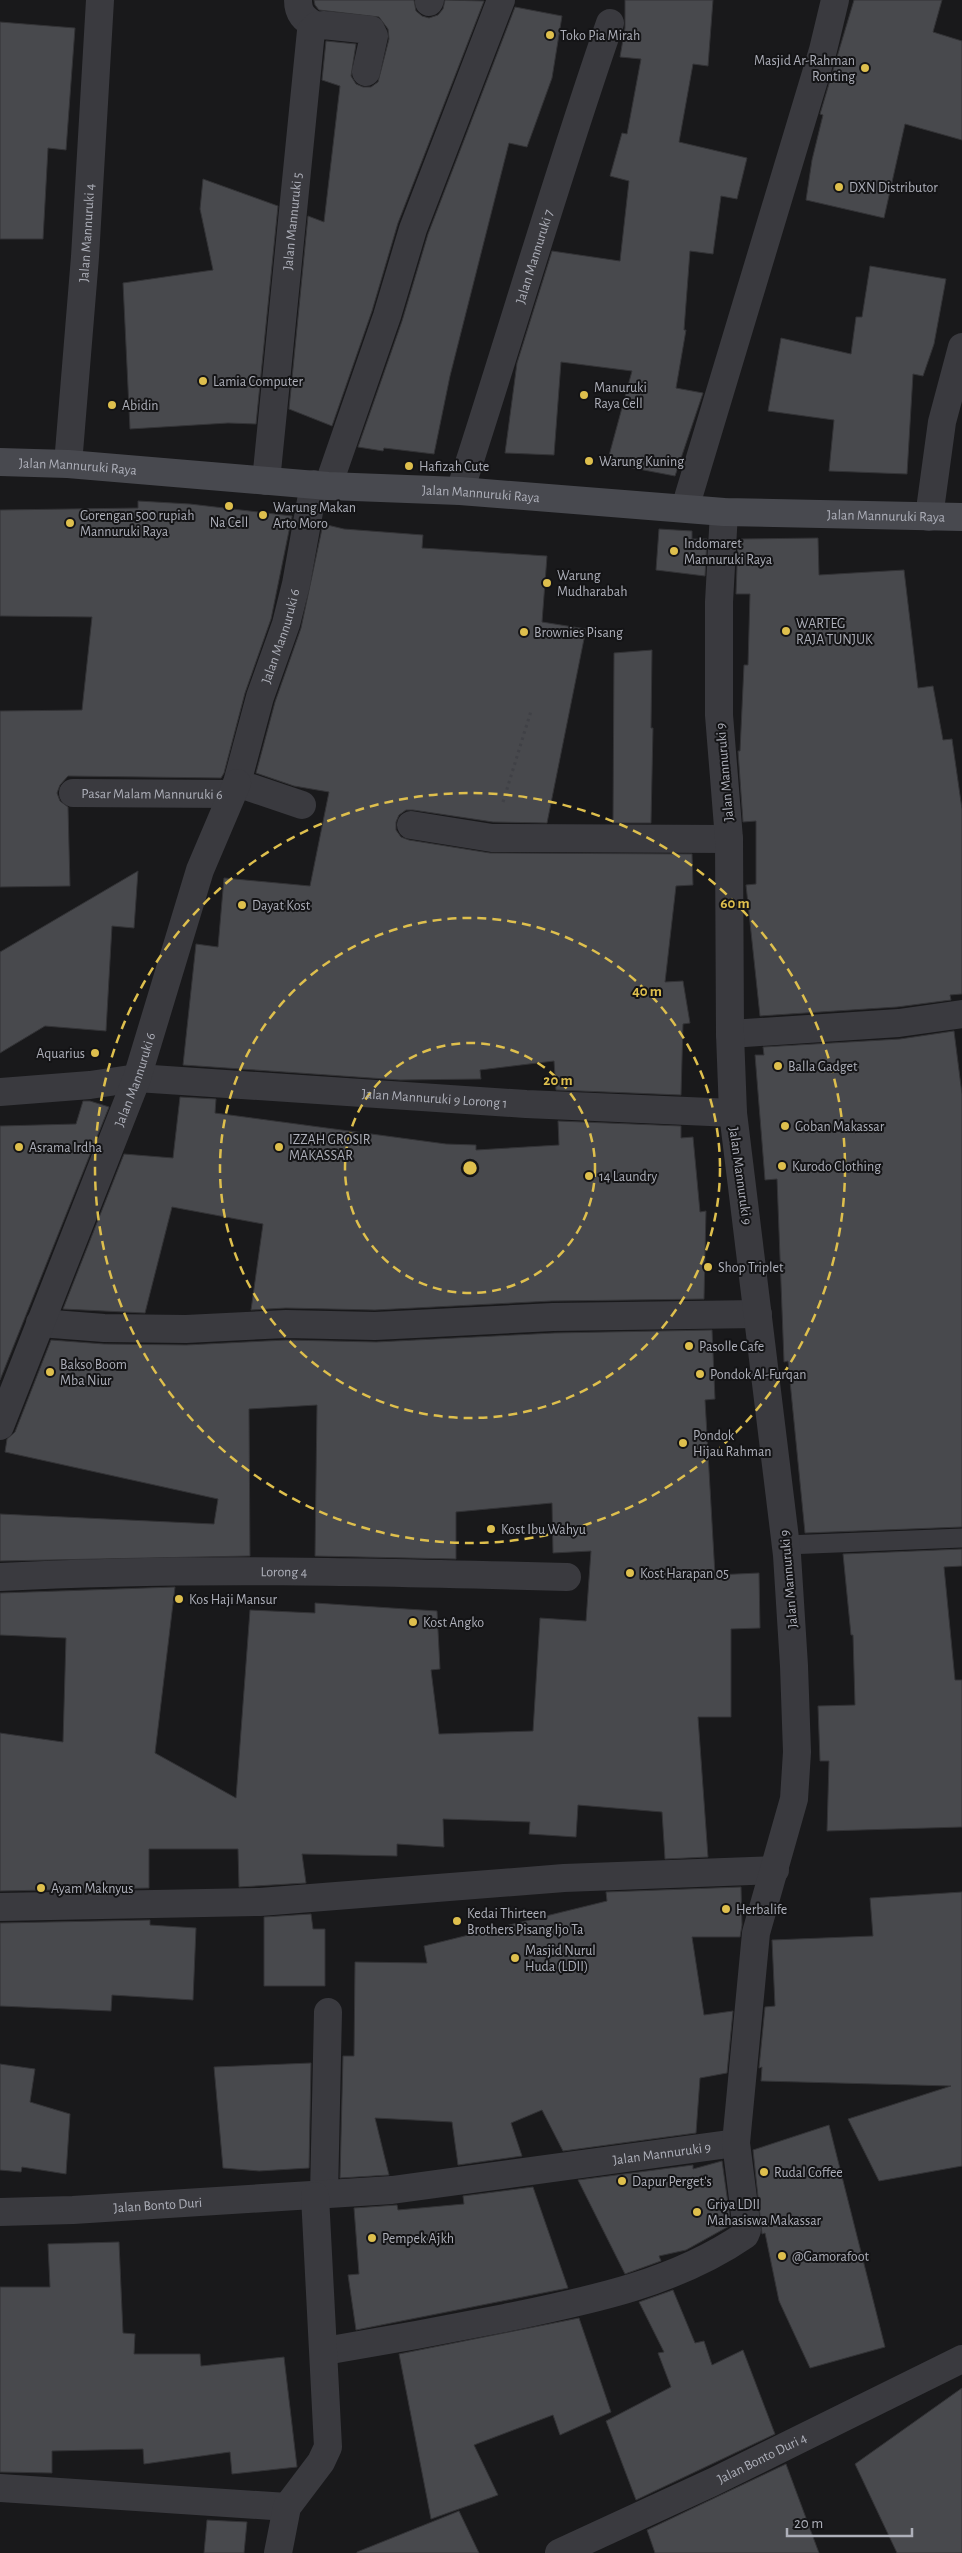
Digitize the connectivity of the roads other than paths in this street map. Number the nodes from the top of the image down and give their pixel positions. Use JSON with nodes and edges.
{"nodes":[{"id":1,"x":100,"y":0,"type":"edge"},
{"id":2,"x":298,"y":0,"type":"edge"},
{"id":3,"x":501,"y":0,"type":"edge"},
{"id":4,"x":835,"y":0,"type":"edge"},
{"id":5,"x":610,"y":23,"type":"dead end"},
{"id":6,"x":316,"y":26,"type":"junction"},
{"id":7,"x":366,"y":72,"type":"dead end"},
{"id":8,"x":962,"y":347,"type":"edge"},
{"id":9,"x":0,"y":462,"type":"edge"},
{"id":10,"x":68,"y":464,"type":"junction"},
{"id":11,"x":266,"y":481,"type":"junction"},
{"id":12,"x":321,"y":485,"type":"junction"},
{"id":13,"x":460,"y":491,"type":"junction"},
{"id":14,"x":685,"y":508,"type":"junction"},
{"id":15,"x":724,"y":512,"type":"junction"},
{"id":16,"x":929,"y":517,"type":"junction"},
{"id":17,"x":962,"y":518,"type":"edge"},
{"id":18,"x":234,"y":788,"type":"junction"},
{"id":19,"x":73,"y":793,"type":"dead end"},
{"id":20,"x":302,"y":805,"type":"dead end"},
{"id":21,"x":411,"y":825,"type":"dead end"},
{"id":22,"x":729,"y":839,"type":"junction"},
{"id":23,"x":962,"y":1014,"type":"edge"},
{"id":24,"x":730,"y":1034,"type":"junction"},
{"id":25,"x":137,"y":1078,"type":"junction"},
{"id":26,"x":0,"y":1092,"type":"edge"},
{"id":27,"x":733,"y":1114,"type":"junction"},
{"id":28,"x":758,"y":1314,"type":"junction"},
{"id":29,"x":40,"y":1323,"type":"junction"},
{"id":30,"x":0,"y":1426,"type":"edge"},
{"id":31,"x":962,"y":1538,"type":"edge"},
{"id":32,"x":786,"y":1545,"type":"junction"},
{"id":33,"x":0,"y":1577,"type":"edge"},
{"id":34,"x":567,"y":1577,"type":"dead end"},
{"id":35,"x":775,"y":1870,"type":"junction"},
{"id":36,"x":0,"y":1907,"type":"edge"},
{"id":37,"x":328,"y":2012,"type":"dead end"},
{"id":38,"x":736,"y":2143,"type":"junction"},
{"id":39,"x":319,"y":2196,"type":"junction"},
{"id":40,"x":0,"y":2212,"type":"edge"},
{"id":41,"x":324,"y":2352,"type":"junction"},
{"id":42,"x":962,"y":2359,"type":"edge"},
{"id":43,"x":0,"y":2488,"type":"edge"},
{"id":44,"x":287,"y":2507,"type":"junction"},
{"id":45,"x":278,"y":2553,"type":"edge"},
{"id":46,"x":559,"y":2553,"type":"edge"}],
"edges":[{"from":1,"to":10,"type":"street","name":"Jalan Mannuruki 4"},
{"from":2,"to":6,"type":"street"},
{"from":3,"to":12,"type":"street","name":"Jalan Mannuruki 6"},
{"from":4,"to":14,"type":"street"},
{"from":5,"to":13,"type":"street","name":"Jalan Mannuruki 7"},
{"from":6,"to":7,"type":"street"},
{"from":6,"to":11,"type":"street","name":"Jalan Mannuruki 5"},
{"from":8,"to":16,"type":"street"},
{"from":9,"to":10,"type":"street","name":"Jalan Mannuruki Raya"},
{"from":10,"to":11,"type":"street","name":"Jalan Mannuruki Raya"},
{"from":11,"to":12,"type":"street","name":"Jalan Mannuruki Raya"},
{"from":12,"to":13,"type":"street","name":"Jalan Mannuruki Raya"},
{"from":12,"to":18,"type":"street","name":"Jalan Mannuruki 6"},
{"from":13,"to":14,"type":"street","name":"Jalan Mannuruki Raya"},
{"from":14,"to":15,"type":"street","name":"Jalan Mannuruki Raya"},
{"from":15,"to":16,"type":"street","name":"Jalan Mannuruki Raya"},
{"from":15,"to":22,"type":"street","name":"Jalan Mannuruki 9"},
{"from":16,"to":17,"type":"street","name":"Jalan Mannuruki Raya"},
{"from":18,"to":19,"type":"street","name":"Pasar Malam Mannuruki 6"},
{"from":18,"to":20,"type":"street"},
{"from":18,"to":25,"type":"street","name":"Jalan Mannuruki 6"},
{"from":21,"to":22,"type":"street"},
{"from":22,"to":24,"type":"street","name":"Jalan Mannuruki 9"},
{"from":23,"to":24,"type":"street"},
{"from":24,"to":27,"type":"street","name":"Jalan Mannuruki 9"},
{"from":25,"to":26,"type":"street","name":"Jalan Mannuruki 9 Lorong 1"},
{"from":25,"to":27,"type":"street","name":"Jalan Mannuruki 9 Lorong 1"},
{"from":25,"to":29,"type":"street","name":"Jalan Mannuruki 6"},
{"from":27,"to":28,"type":"street","name":"Jalan Mannuruki 9"},
{"from":28,"to":29,"type":"street"},
{"from":28,"to":32,"type":"street","name":"Jalan Mannuruki 9"},
{"from":29,"to":30,"type":"street","name":"Jalan Mannuruki 6"},
{"from":31,"to":32,"type":"lane"},
{"from":32,"to":35,"type":"street","name":"Jalan Mannuruki 9"},
{"from":33,"to":34,"type":"street","name":"Lorong 4"},
{"from":35,"to":36,"type":"street"},
{"from":35,"to":38,"type":"street"},
{"from":37,"to":39,"type":"street"},
{"from":38,"to":39,"type":"street","name":"Jalan Mannuruki 9"},
{"from":38,"to":41,"type":"street"},
{"from":39,"to":40,"type":"street","name":"Jalan Bonto Duri"},
{"from":39,"to":41,"type":"street"},
{"from":41,"to":44,"type":"street"},
{"from":42,"to":46,"type":"street","name":"Jalan Bonto Duri 4"},
{"from":43,"to":44,"type":"street"},
{"from":44,"to":45,"type":"street"}]}
